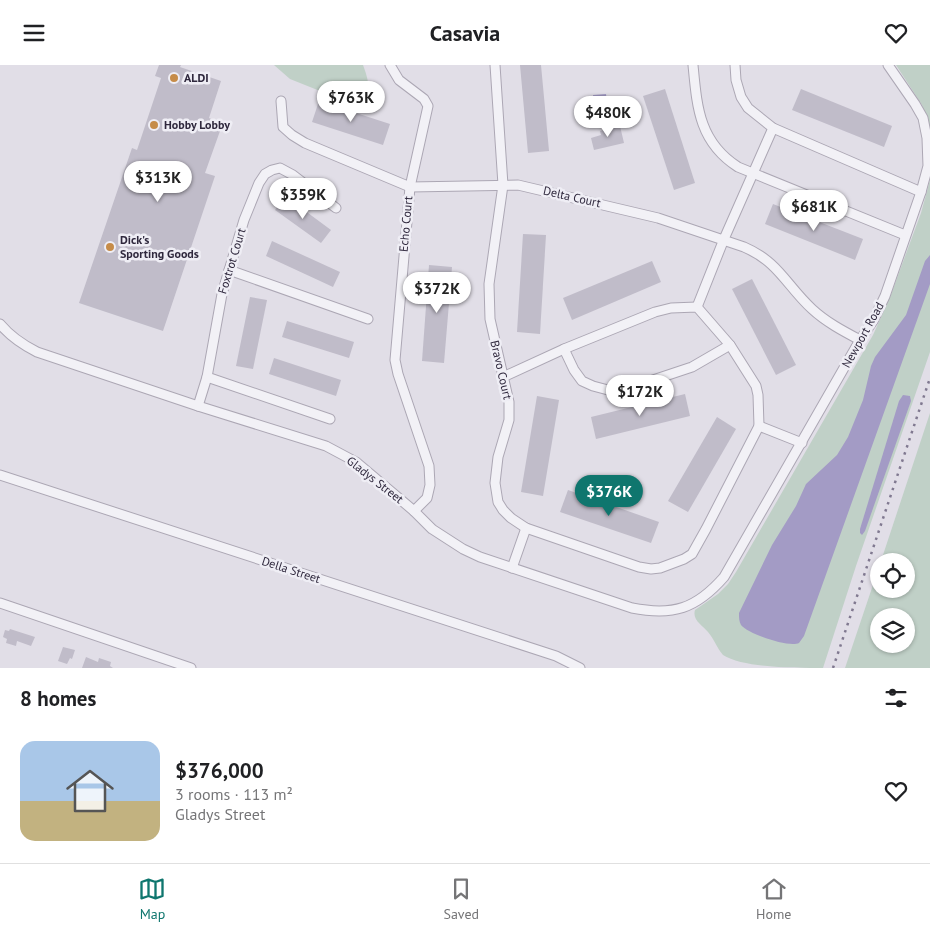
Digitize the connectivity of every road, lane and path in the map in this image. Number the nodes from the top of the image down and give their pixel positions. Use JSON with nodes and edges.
{"nodes":[{"id":1,"x":390,"y":65,"type":"edge"},
{"id":2,"x":495,"y":65,"type":"edge"},
{"id":3,"x":693,"y":65,"type":"edge"},
{"id":4,"x":735,"y":65,"type":"edge"},
{"id":5,"x":888,"y":65,"type":"edge"},
{"id":6,"x":281,"y":101,"type":"dead end"},
{"id":7,"x":773,"y":128,"type":"junction"},
{"id":8,"x":753,"y":172,"type":"junction"},
{"id":9,"x":503,"y":185,"type":"junction"},
{"id":10,"x":410,"y":187,"type":"junction"},
{"id":11,"x":921,"y":193,"type":"junction"},
{"id":12,"x":336,"y":208,"type":"dead end"},
{"id":13,"x":905,"y":235,"type":"junction"},
{"id":14,"x":724,"y":239,"type":"junction"},
{"id":15,"x":229,"y":270,"type":"junction"},
{"id":16,"x":697,"y":307,"type":"junction"},
{"id":17,"x":368,"y":319,"type":"dead end"},
{"id":18,"x":0,"y":324,"type":"edge"},
{"id":19,"x":860,"y":340,"type":"junction"},
{"id":20,"x":730,"y":345,"type":"junction"},
{"id":21,"x":564,"y":349,"type":"junction"},
{"id":22,"x":207,"y":377,"type":"junction"},
{"id":23,"x":502,"y":377,"type":"junction"},
{"id":24,"x":198,"y":406,"type":"junction"},
{"id":25,"x":330,"y":419,"type":"dead end"},
{"id":26,"x":759,"y":426,"type":"junction"},
{"id":27,"x":802,"y":443,"type":"junction"},
{"id":28,"x":0,"y":475,"type":"edge"},
{"id":29,"x":414,"y":511,"type":"junction"},
{"id":30,"x":526,"y":528,"type":"junction"},
{"id":31,"x":512,"y":568,"type":"junction"},
{"id":32,"x":714,"y":588,"type":"joint"},
{"id":33,"x":0,"y":603,"type":"edge"},
{"id":34,"x":191,"y":668,"type":"edge"},
{"id":35,"x":580,"y":668,"type":"edge"}],
"edges":[{"from":1,"to":10,"type":"street","name":"Echo Court"},
{"from":2,"to":9,"type":"street","name":"Bravo Court"},
{"from":3,"to":8,"type":"street"},
{"from":4,"to":7,"type":"street"},
{"from":5,"to":11,"type":"street","name":"Newport Road"},
{"from":6,"to":10,"type":"street","name":"Delta Court"},
{"from":7,"to":8,"type":"street"},
{"from":7,"to":11,"type":"street"},
{"from":8,"to":13,"type":"street"},
{"from":8,"to":14,"type":"street"},
{"from":9,"to":10,"type":"street","name":"Delta Court"},
{"from":9,"to":14,"type":"street","name":"Delta Court"},
{"from":9,"to":23,"type":"street","name":"Bravo Court"},
{"from":10,"to":29,"type":"street","name":"Echo Court"},
{"from":11,"to":13,"type":"street","name":"Newport Road"},
{"from":12,"to":15,"type":"street","name":"Foxtrot Court"},
{"from":13,"to":19,"type":"street","name":"Newport Road"},
{"from":14,"to":16,"type":"street"},
{"from":14,"to":19,"type":"street","name":"Delta Court"},
{"from":15,"to":17,"type":"street"},
{"from":15,"to":22,"type":"street","name":"Foxtrot Court"},
{"from":16,"to":20,"type":"street"},
{"from":16,"to":21,"type":"street"},
{"from":18,"to":24,"type":"street","name":"Gladys Street"},
{"from":19,"to":27,"type":"street","name":"Newport Road"},
{"from":20,"to":21,"type":"street"},
{"from":20,"to":26,"type":"street"},
{"from":21,"to":23,"type":"street"},
{"from":22,"to":24,"type":"street","name":"Foxtrot Court"},
{"from":22,"to":25,"type":"street"},
{"from":23,"to":30,"type":"street","name":"Bravo Court"},
{"from":24,"to":29,"type":"street","name":"Gladys Street"},
{"from":26,"to":27,"type":"street"},
{"from":26,"to":30,"type":"street"},
{"from":27,"to":32,"type":"street","name":"Newport Road"},
{"from":28,"to":35,"type":"street","name":"Della Street"},
{"from":29,"to":31,"type":"street","name":"Gladys Street"},
{"from":30,"to":31,"type":"street"},
{"from":31,"to":32,"type":"street","name":"Gladys Street"},
{"from":33,"to":34,"type":"street"}]}
